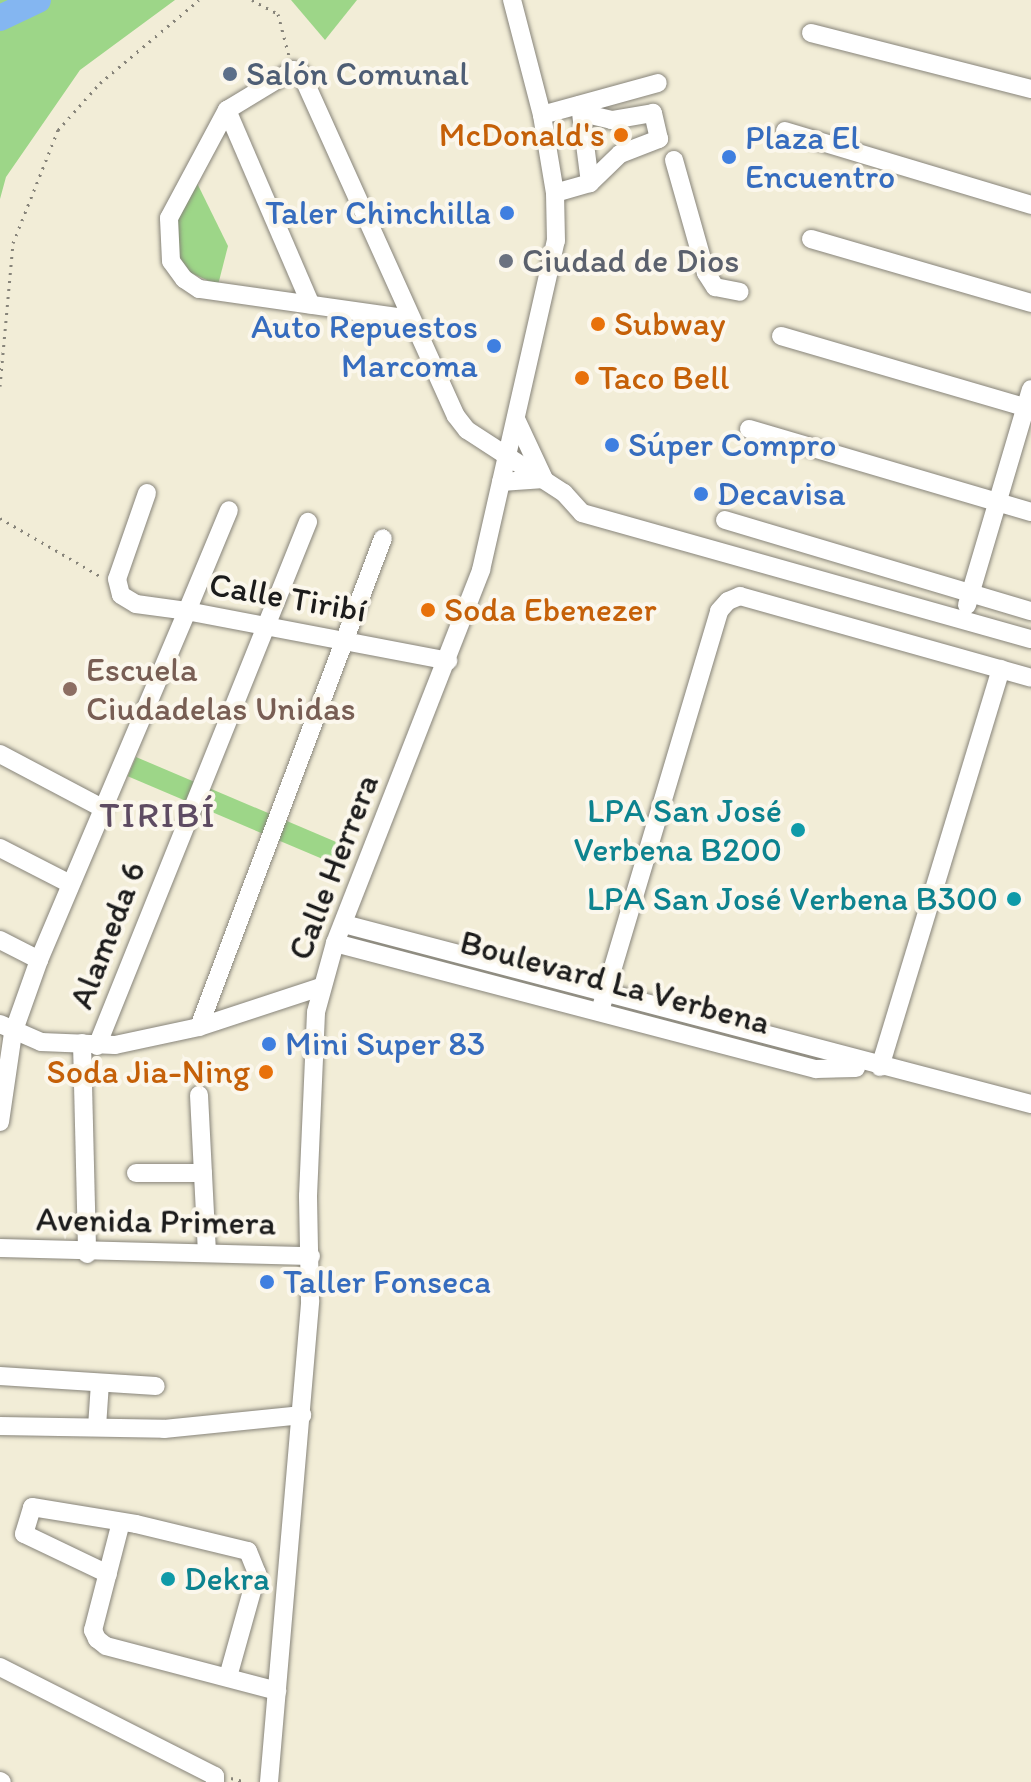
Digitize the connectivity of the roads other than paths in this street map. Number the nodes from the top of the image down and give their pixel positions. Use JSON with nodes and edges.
{"nodes":[{"id":1,"x":512,"y":0,"type":"edge"},
{"id":2,"x":811,"y":33,"type":"dead end"},
{"id":3,"x":658,"y":83,"type":"dead end"},
{"id":4,"x":1031,"y":89,"type":"edge"},
{"id":5,"x":580,"y":105,"type":"junction"},
{"id":6,"x":227,"y":110,"type":"junction"},
{"id":7,"x":542,"y":115,"type":"junction"},
{"id":8,"x":785,"y":131,"type":"dead end"},
{"id":9,"x":674,"y":160,"type":"dead end"},
{"id":10,"x":590,"y":183,"type":"junction"},
{"id":11,"x":555,"y":193,"type":"junction"},
{"id":12,"x":1031,"y":205,"type":"edge"},
{"id":13,"x":811,"y":239,"type":"dead end"},
{"id":14,"x":740,"y":292,"type":"dead end"},
{"id":15,"x":1031,"y":303,"type":"edge"},
{"id":16,"x":311,"y":305,"type":"junction"},
{"id":17,"x":411,"y":319,"type":"junction"},
{"id":18,"x":781,"y":336,"type":"dead end"},
{"id":19,"x":1031,"y":389,"type":"edge"},
{"id":20,"x":1028,"y":408,"type":"edge"},
{"id":21,"x":516,"y":419,"type":"junction"},
{"id":22,"x":749,"y":429,"type":"dead end"},
{"id":23,"x":506,"y":456,"type":"junction"},
{"id":24,"x":544,"y":479,"type":"junction"},
{"id":25,"x":501,"y":482,"type":"junction"},
{"id":26,"x":147,"y":493,"type":"dead end"},
{"id":27,"x":998,"y":503,"type":"junction"},
{"id":28,"x":229,"y":510,"type":"dead end"},
{"id":29,"x":1031,"y":512,"type":"edge"},
{"id":30,"x":725,"y":520,"type":"dead end"},
{"id":31,"x":308,"y":522,"type":"dead end"},
{"id":32,"x":383,"y":538,"type":"dead end"},
{"id":33,"x":971,"y":593,"type":"junction"},
{"id":34,"x":187,"y":611,"type":"junction"},
{"id":35,"x":1031,"y":611,"type":"edge"},
{"id":36,"x":963,"y":619,"type":"junction"},
{"id":37,"x":266,"y":625,"type":"junction"},
{"id":38,"x":345,"y":639,"type":"junction"},
{"id":39,"x":1031,"y":639,"type":"edge"},
{"id":40,"x":448,"y":661,"type":"junction"},
{"id":41,"x":1001,"y":669,"type":"junction"},
{"id":42,"x":1031,"y":678,"type":"edge"},
{"id":43,"x":0,"y":754,"type":"edge"},
{"id":44,"x":102,"y":808,"type":"junction"},
{"id":45,"x":0,"y":848,"type":"edge"},
{"id":46,"x":70,"y":884,"type":"junction"},
{"id":47,"x":344,"y":924,"type":"junction"},
{"id":48,"x":0,"y":940,"type":"edge"},
{"id":49,"x":335,"y":943,"type":"junction"},
{"id":50,"x":39,"y":960,"type":"junction"},
{"id":51,"x":478,"y":968,"type":"junction"},
{"id":52,"x":321,"y":987,"type":"junction"},
{"id":53,"x":603,"y":1002,"type":"junction"},
{"id":54,"x":199,"y":1027,"type":"junction"},
{"id":55,"x":7,"y":1029,"type":"edge"},
{"id":56,"x":89,"y":1045,"type":"junction"},
{"id":57,"x":880,"y":1067,"type":"junction"},
{"id":58,"x":199,"y":1095,"type":"dead end"},
{"id":59,"x":1031,"y":1104,"type":"edge"},
{"id":60,"x":0,"y":1122,"type":"edge"},
{"id":61,"x":136,"y":1173,"type":"dead end"},
{"id":62,"x":203,"y":1173,"type":"junction"},
{"id":63,"x":0,"y":1248,"type":"edge"},
{"id":64,"x":207,"y":1253,"type":"junction"},
{"id":65,"x":87,"y":1254,"type":"junction"},
{"id":66,"x":311,"y":1256,"type":"junction"},
{"id":67,"x":0,"y":1376,"type":"edge"},
{"id":68,"x":100,"y":1383,"type":"junction"},
{"id":69,"x":156,"y":1386,"type":"dead end"},
{"id":70,"x":302,"y":1415,"type":"junction"},
{"id":71,"x":0,"y":1426,"type":"edge"},
{"id":72,"x":97,"y":1427,"type":"junction"},
{"id":73,"x":121,"y":1522,"type":"junction"},
{"id":74,"x":108,"y":1574,"type":"junction"},
{"id":75,"x":255,"y":1581,"type":"junction"},
{"id":76,"x":286,"y":1588,"type":"junction"},
{"id":77,"x":0,"y":1667,"type":"edge"},
{"id":78,"x":228,"y":1677,"type":"junction"},
{"id":79,"x":277,"y":1691,"type":"junction"},
{"id":80,"x":215,"y":1779,"type":"edge"},
{"id":81,"x":269,"y":1782,"type":"edge"}],
"edges":[{"from":1,"to":7,"type":"street","name":"Calle Herrera"},
{"from":2,"to":4,"type":"street"},
{"from":3,"to":5,"type":"street"},
{"from":5,"to":7,"type":"street"},
{"from":5,"to":10,"type":"street"},
{"from":5,"to":10,"type":"street"},
{"from":6,"to":16,"type":"street"},
{"from":6,"to":16,"type":"street"},
{"from":6,"to":17,"type":"street"},
{"from":7,"to":11,"type":"street","name":"Calle Herrera"},
{"from":8,"to":12,"type":"street"},
{"from":9,"to":14,"type":"street"},
{"from":10,"to":11,"type":"street"},
{"from":11,"to":21,"type":"street","name":"Calle Herrera"},
{"from":13,"to":15,"type":"street"},
{"from":16,"to":17,"type":"street"},
{"from":17,"to":23,"type":"street"},
{"from":18,"to":20,"type":"street"},
{"from":19,"to":20,"type":"street"},
{"from":20,"to":27,"type":"street"},
{"from":21,"to":23,"type":"street","name":"Calle Herrera"},
{"from":21,"to":24,"type":"street"},
{"from":22,"to":27,"type":"street"},
{"from":23,"to":24,"type":"street"},
{"from":23,"to":25,"type":"street","name":"Calle Herrera"},
{"from":24,"to":25,"type":"street"},
{"from":24,"to":36,"type":"street"},
{"from":25,"to":40,"type":"street","name":"Calle Herrera"},
{"from":26,"to":34,"type":"street"},
{"from":27,"to":29,"type":"street"},
{"from":27,"to":33,"type":"street"},
{"from":28,"to":34,"type":"street"},
{"from":30,"to":33,"type":"street"},
{"from":31,"to":37,"type":"street","name":"Alameda 6"},
{"from":32,"to":38,"type":"street"},
{"from":33,"to":35,"type":"street"},
{"from":33,"to":36,"type":"street"},
{"from":34,"to":37,"type":"street","name":"Calle Tiribí"},
{"from":34,"to":44,"type":"street","name":"Calle Tiribí"},
{"from":36,"to":39,"type":"street"},
{"from":37,"to":38,"type":"street","name":"Calle Tiribí"},
{"from":37,"to":56,"type":"street","name":"Alameda 6"},
{"from":38,"to":40,"type":"street","name":"Calle Tiribí"},
{"from":38,"to":54,"type":"street"},
{"from":40,"to":47,"type":"street","name":"Calle Herrera"},
{"from":41,"to":42,"type":"street"},
{"from":41,"to":53,"type":"street"},
{"from":41,"to":57,"type":"street"},
{"from":43,"to":44,"type":"street"},
{"from":44,"to":46,"type":"street","name":"Calle Tiribí"},
{"from":45,"to":46,"type":"street"},
{"from":46,"to":50,"type":"street","name":"Calle Tiribí"},
{"from":47,"to":49,"type":"street","name":"Calle Herrera"},
{"from":47,"to":51,"type":"street","name":"Boulevard La Verbena"},
{"from":48,"to":50,"type":"street"},
{"from":49,"to":51,"type":"street","name":"Boulevard La Verbena"},
{"from":49,"to":52,"type":"street","name":"Calle Herrera"},
{"from":50,"to":55,"type":"street","name":"Calle Tiribí"},
{"from":51,"to":53,"type":"street","name":"Boulevard La Verbena"},
{"from":52,"to":54,"type":"street"},
{"from":52,"to":66,"type":"street","name":"Calle Herrera"},
{"from":53,"to":57,"type":"street","name":"Boulevard La Verbena"},
{"from":54,"to":56,"type":"street"},
{"from":55,"to":56,"type":"street"},
{"from":55,"to":60,"type":"street","name":"Calle Tiribí"},
{"from":56,"to":65,"type":"street"},
{"from":57,"to":59,"type":"street","name":"Boulevard La Verbena"},
{"from":58,"to":62,"type":"street"},
{"from":61,"to":62,"type":"street"},
{"from":62,"to":64,"type":"street"},
{"from":63,"to":65,"type":"street","name":"Avenida Primera"},
{"from":64,"to":65,"type":"street","name":"Avenida Primera"},
{"from":64,"to":66,"type":"street","name":"Avenida Primera"},
{"from":66,"to":70,"type":"street","name":"Calle Herrera"},
{"from":67,"to":68,"type":"street"},
{"from":68,"to":69,"type":"street"},
{"from":68,"to":72,"type":"street"},
{"from":70,"to":72,"type":"street"},
{"from":70,"to":76,"type":"street","name":"Calle Herrera"},
{"from":71,"to":72,"type":"street"},
{"from":73,"to":74,"type":"street"},
{"from":73,"to":74,"type":"street"},
{"from":73,"to":75,"type":"street"},
{"from":74,"to":78,"type":"street"},
{"from":75,"to":76,"type":"street"},
{"from":75,"to":78,"type":"street"},
{"from":76,"to":79,"type":"street","name":"Calle Herrera"},
{"from":77,"to":80,"type":"street"},
{"from":78,"to":79,"type":"street"},
{"from":79,"to":81,"type":"street","name":"Calle Herrera"}]}
